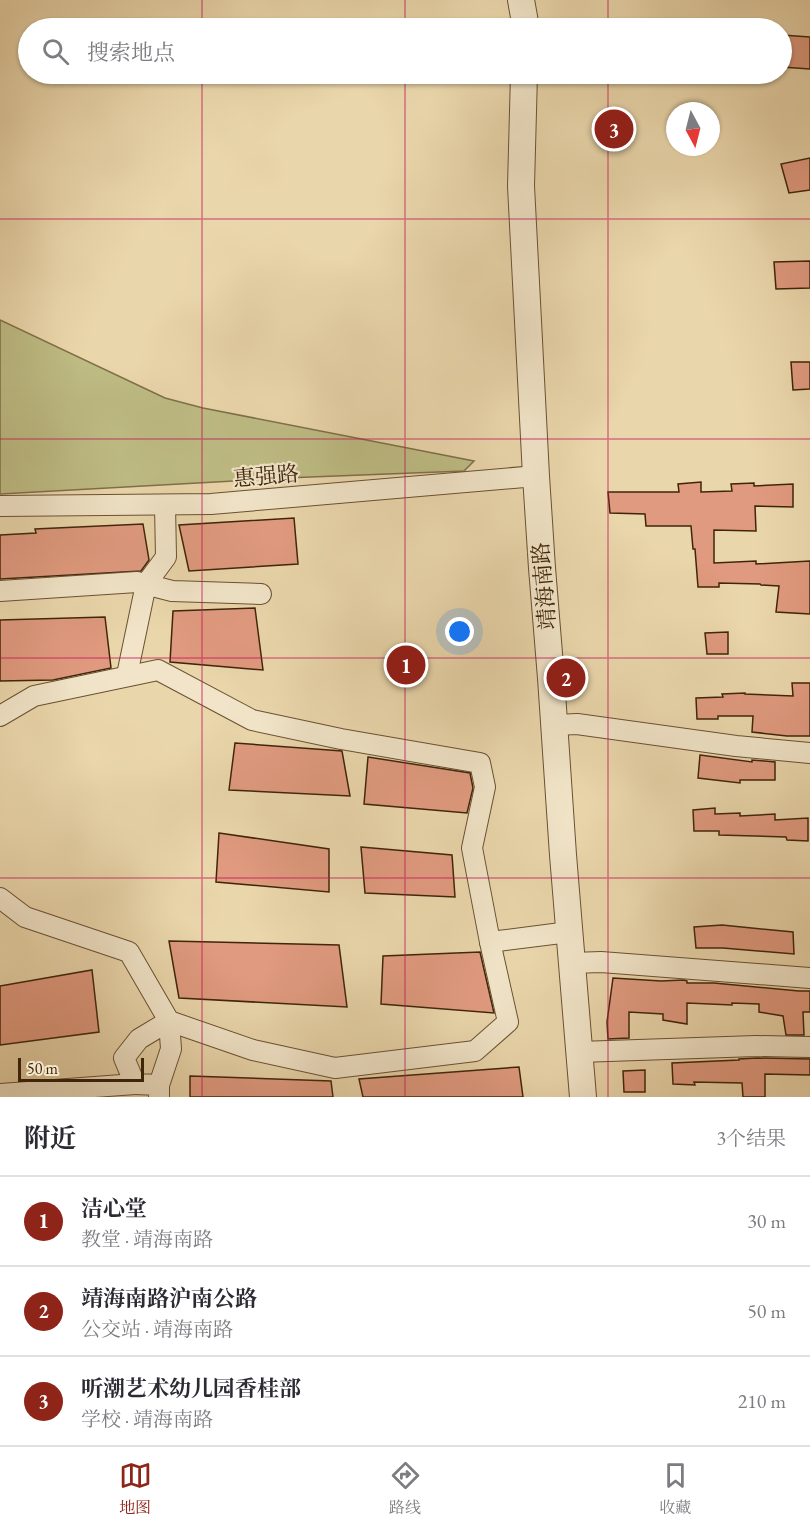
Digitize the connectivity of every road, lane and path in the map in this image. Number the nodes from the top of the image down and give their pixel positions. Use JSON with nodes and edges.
{"nodes":[{"id":1,"x":521,"y":0,"type":"edge"},
{"id":2,"x":524,"y":18,"type":"edge"},
{"id":3,"x":524,"y":84,"type":"edge"},
{"id":4,"x":536,"y":465,"type":"junction"},
{"id":5,"x":165,"y":505,"type":"junction"},
{"id":6,"x":0,"y":506,"type":"edge"},
{"id":7,"x":146,"y":584,"type":"junction"},
{"id":8,"x":0,"y":591,"type":"edge"},
{"id":9,"x":261,"y":594,"type":"dead end"},
{"id":10,"x":127,"y":675,"type":"junction"},
{"id":11,"x":0,"y":716,"type":"edge"},
{"id":12,"x":555,"y":725,"type":"junction"},
{"id":13,"x":810,"y":753,"type":"edge"},
{"id":14,"x":0,"y":898,"type":"edge"},
{"id":15,"x":569,"y":932,"type":"junction"},
{"id":16,"x":490,"y":942,"type":"junction"},
{"id":17,"x":572,"y":963,"type":"junction"},
{"id":18,"x":810,"y":978,"type":"edge"},
{"id":19,"x":169,"y":1021,"type":"junction"},
{"id":20,"x":810,"y":1047,"type":"edge"},
{"id":21,"x":579,"y":1052,"type":"junction"},
{"id":22,"x":135,"y":1084,"type":"junction"},
{"id":23,"x":159,"y":1091,"type":"edge"},
{"id":24,"x":0,"y":1094,"type":"edge"},
{"id":25,"x":583,"y":1097,"type":"edge"}],
"edges":[{"from":1,"to":2,"type":"street"},
{"from":3,"to":4,"type":"street","name":"靖海南路"},
{"from":4,"to":5,"type":"street","name":"惠强路"},
{"from":4,"to":12,"type":"street","name":"靖海南路"},
{"from":5,"to":6,"type":"street","name":"惠强路"},
{"from":5,"to":7,"type":"street"},
{"from":7,"to":8,"type":"street"},
{"from":7,"to":9,"type":"street"},
{"from":7,"to":10,"type":"street"},
{"from":10,"to":11,"type":"street"},
{"from":10,"to":16,"type":"street"},
{"from":12,"to":13,"type":"street"},
{"from":12,"to":15,"type":"street","name":"靖海南路"},
{"from":14,"to":19,"type":"street"},
{"from":15,"to":16,"type":"street"},
{"from":15,"to":17,"type":"street","name":"靖海南路"},
{"from":16,"to":19,"type":"street"},
{"from":17,"to":18,"type":"street"},
{"from":17,"to":21,"type":"street","name":"靖海南路"},
{"from":19,"to":22,"type":"street"},
{"from":19,"to":23,"type":"street"},
{"from":20,"to":21,"type":"street"},
{"from":21,"to":25,"type":"street","name":"靖海南路"},
{"from":22,"to":23,"type":"street"},
{"from":22,"to":24,"type":"street"}]}
